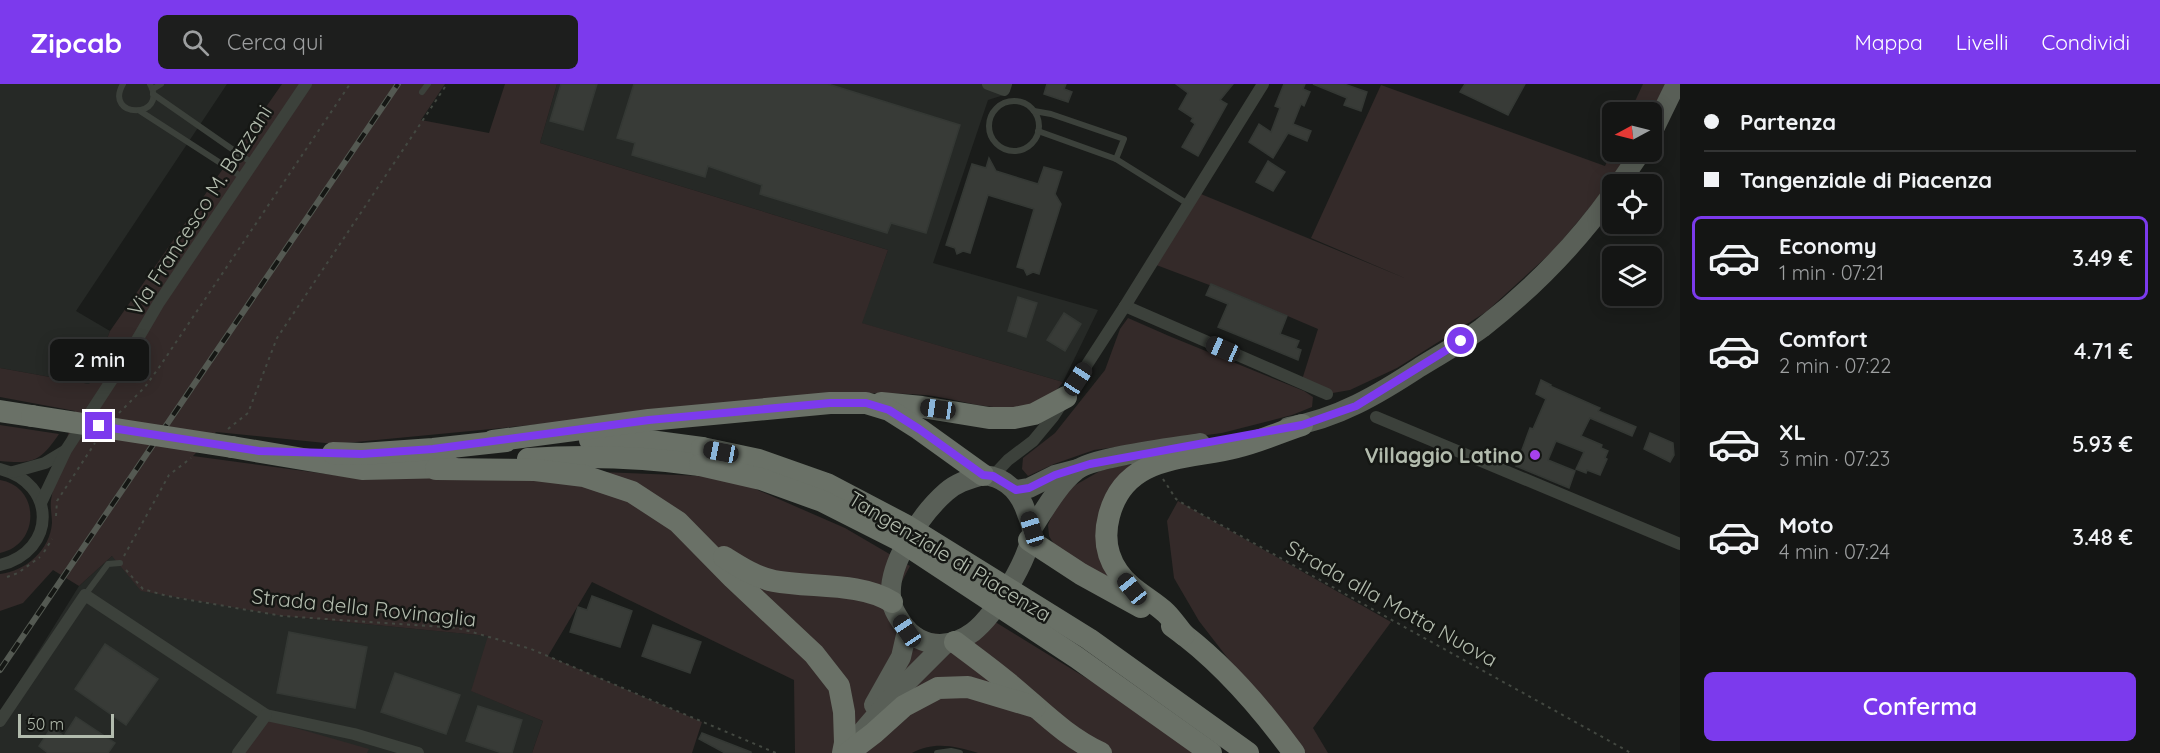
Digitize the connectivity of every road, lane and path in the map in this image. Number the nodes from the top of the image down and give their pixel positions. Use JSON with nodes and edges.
{"nodes":[{"id":1,"x":161,"y":84,"type":"edge"},
{"id":2,"x":306,"y":84,"type":"edge"},
{"id":3,"x":350,"y":84,"type":"edge"},
{"id":4,"x":428,"y":84,"type":"edge"},
{"id":5,"x":447,"y":84,"type":"edge"},
{"id":6,"x":988,"y":84,"type":"edge"},
{"id":7,"x":1263,"y":84,"type":"edge"},
{"id":8,"x":1676,"y":84,"type":"edge"},
{"id":9,"x":121,"y":85,"type":"edge"},
{"id":10,"x":1005,"y":87,"type":"edge"},
{"id":11,"x":152,"y":89,"type":"edge"},
{"id":12,"x":422,"y":92,"type":"dead end"},
{"id":13,"x":140,"y":111,"type":"junction"},
{"id":14,"x":1034,"y":111,"type":"junction"},
{"id":15,"x":1662,"y":113,"type":"edge"},
{"id":16,"x":1038,"y":131,"type":"junction"},
{"id":17,"x":1116,"y":159,"type":"junction"},
{"id":18,"x":252,"y":163,"type":"junction"},
{"id":19,"x":242,"y":177,"type":"junction"},
{"id":20,"x":1188,"y":204,"type":"junction"},
{"id":21,"x":1602,"y":206,"type":"edge"},
{"id":22,"x":1125,"y":306,"type":"junction"},
{"id":23,"x":1327,"y":394,"type":"dead end"},
{"id":24,"x":1066,"y":397,"type":"junction"},
{"id":25,"x":866,"y":403,"type":"junction"},
{"id":26,"x":0,"y":411,"type":"edge"},
{"id":27,"x":1376,"y":417,"type":"dead end"},
{"id":28,"x":114,"y":419,"type":"dead end"},
{"id":29,"x":1302,"y":425,"type":"junction"},
{"id":30,"x":101,"y":435,"type":"dead end"},
{"id":31,"x":227,"y":440,"type":"junction"},
{"id":32,"x":493,"y":441,"type":"junction"},
{"id":33,"x":66,"y":450,"type":"junction"},
{"id":34,"x":259,"y":451,"type":"junction"},
{"id":35,"x":195,"y":455,"type":"dead end"},
{"id":36,"x":701,"y":456,"type":"junction"},
{"id":37,"x":1154,"y":464,"type":"junction"},
{"id":38,"x":0,"y":469,"type":"edge"},
{"id":39,"x":436,"y":469,"type":"junction"},
{"id":40,"x":1077,"y":469,"type":"junction"},
{"id":41,"x":13,"y":472,"type":"junction"},
{"id":42,"x":988,"y":476,"type":"junction"},
{"id":43,"x":1016,"y":490,"type":"junction"},
{"id":44,"x":41,"y":503,"type":"junction"},
{"id":45,"x":55,"y":520,"type":"dead end"},
{"id":46,"x":1031,"y":535,"type":"junction"},
{"id":47,"x":52,"y":536,"type":"dead end"},
{"id":48,"x":702,"y":544,"type":"junction"},
{"id":49,"x":1680,"y":544,"type":"edge"},
{"id":50,"x":120,"y":563,"type":"junction"},
{"id":51,"x":0,"y":565,"type":"edge"},
{"id":52,"x":0,"y":578,"type":"edge"},
{"id":53,"x":85,"y":595,"type":"junction"},
{"id":54,"x":892,"y":602,"type":"junction"},
{"id":55,"x":907,"y":631,"type":"junction"},
{"id":56,"x":1184,"y":634,"type":"junction"},
{"id":57,"x":950,"y":643,"type":"junction"},
{"id":58,"x":1035,"y":707,"type":"junction"},
{"id":59,"x":266,"y":715,"type":"junction"},
{"id":60,"x":0,"y":721,"type":"edge"},
{"id":61,"x":849,"y":749,"type":"edge"},
{"id":62,"x":238,"y":753,"type":"edge"},
{"id":63,"x":418,"y":753,"type":"edge"},
{"id":64,"x":776,"y":753,"type":"edge"},
{"id":65,"x":938,"y":753,"type":"edge"},
{"id":66,"x":960,"y":753,"type":"edge"},
{"id":67,"x":1101,"y":753,"type":"edge"},
{"id":68,"x":1211,"y":753,"type":"edge"},
{"id":69,"x":1248,"y":753,"type":"edge"},
{"id":70,"x":1294,"y":753,"type":"edge"},
{"id":71,"x":1630,"y":753,"type":"edge"}],
"edges":[{"from":1,"to":11,"type":"lane"},
{"from":2,"to":18,"type":"street","name":"Via Francesco M. Bazzani"},
{"from":3,"to":28,"type":"path"},
{"from":4,"to":12,"type":"lane"},
{"from":5,"to":31,"type":"path"},
{"from":6,"to":10,"type":"street"},
{"from":7,"to":20,"type":"street"},
{"from":8,"to":15,"type":"main road"},
{"from":9,"to":13,"type":"lane"},
{"from":11,"to":13,"type":"lane"},
{"from":11,"to":18,"type":"lane"},
{"from":13,"to":19,"type":"lane"},
{"from":14,"to":16,"type":"lane"},
{"from":14,"to":16,"type":"lane"},
{"from":14,"to":17,"type":"lane"},
{"from":16,"to":17,"type":"lane"},
{"from":17,"to":20,"type":"lane"},
{"from":18,"to":19,"type":"street","name":"Via Francesco M. Bazzani"},
{"from":19,"to":33,"type":"street","name":"Via Francesco M. Bazzani"},
{"from":20,"to":22,"type":"street"},
{"from":21,"to":29,"type":"main road"},
{"from":22,"to":23,"type":"street"},
{"from":22,"to":24,"type":"street"},
{"from":24,"to":25,"type":"highway"},
{"from":24,"to":42,"type":"street"},
{"from":25,"to":32,"type":"highway"},
{"from":25,"to":42,"type":"highway"},
{"from":26,"to":31,"type":"highway","name":"Tangenziale di Piacenza","bridge":true},
{"from":27,"to":49,"type":"street"},
{"from":29,"to":37,"type":"highway"},
{"from":29,"to":40,"type":"main road"},
{"from":30,"to":45,"type":"path"},
{"from":31,"to":34,"type":"highway","name":"Tangenziale di Piacenza"},
{"from":32,"to":34,"type":"highway","name":"Tangenziale di Piacenza"},
{"from":32,"to":36,"type":"highway","name":"Tangenziale di Piacenza"},
{"from":33,"to":41,"type":"street","name":"Via Francesco M. Bazzani"},
{"from":33,"to":44,"type":"street","name":"Via Francesco M. Bazzani"},
{"from":34,"to":39,"type":"highway","name":"Tangenziale di Piacenza"},
{"from":35,"to":50,"type":"path"},
{"from":36,"to":39,"type":"highway","name":"Tangenziale di Piacenza"},
{"from":36,"to":68,"type":"highway","name":"Tangenziale di Piacenza","bridge":true},
{"from":36,"to":69,"type":"highway","name":"Tangenziale di Piacenza","bridge":true},
{"from":37,"to":56,"type":"highway"},
{"from":37,"to":71,"type":"path","name":"Strada alla Motta Nuova"},
{"from":38,"to":41,"type":"street"},
{"from":39,"to":48,"type":"highway"},
{"from":40,"to":43,"type":"main road"},
{"from":40,"to":46,"type":"main road"},
{"from":41,"to":44,"type":"street"},
{"from":42,"to":43,"type":"main road"},
{"from":42,"to":54,"type":"main road"},
{"from":43,"to":46,"type":"main road"},
{"from":44,"to":51,"type":"street"},
{"from":46,"to":56,"type":"highway"},
{"from":46,"to":57,"type":"main road"},
{"from":47,"to":52,"type":"path"},
{"from":48,"to":54,"type":"highway"},
{"from":48,"to":61,"type":"highway"},
{"from":50,"to":53,"type":"lane"},
{"from":50,"to":64,"type":"path","name":"Strada della Rovinaglia"},
{"from":53,"to":59,"type":"street"},
{"from":53,"to":60,"type":"street"},
{"from":54,"to":55,"type":"main road"},
{"from":55,"to":57,"type":"main road"},
{"from":55,"to":61,"type":"main road"},
{"from":56,"to":70,"type":"highway"},
{"from":57,"to":58,"type":"highway"},
{"from":57,"to":61,"type":"main road"},
{"from":58,"to":61,"type":"highway"},
{"from":58,"to":67,"type":"highway"},
{"from":59,"to":62,"type":"street"},
{"from":59,"to":63,"type":"street"},
{"from":65,"to":66,"type":"lane"}]}
